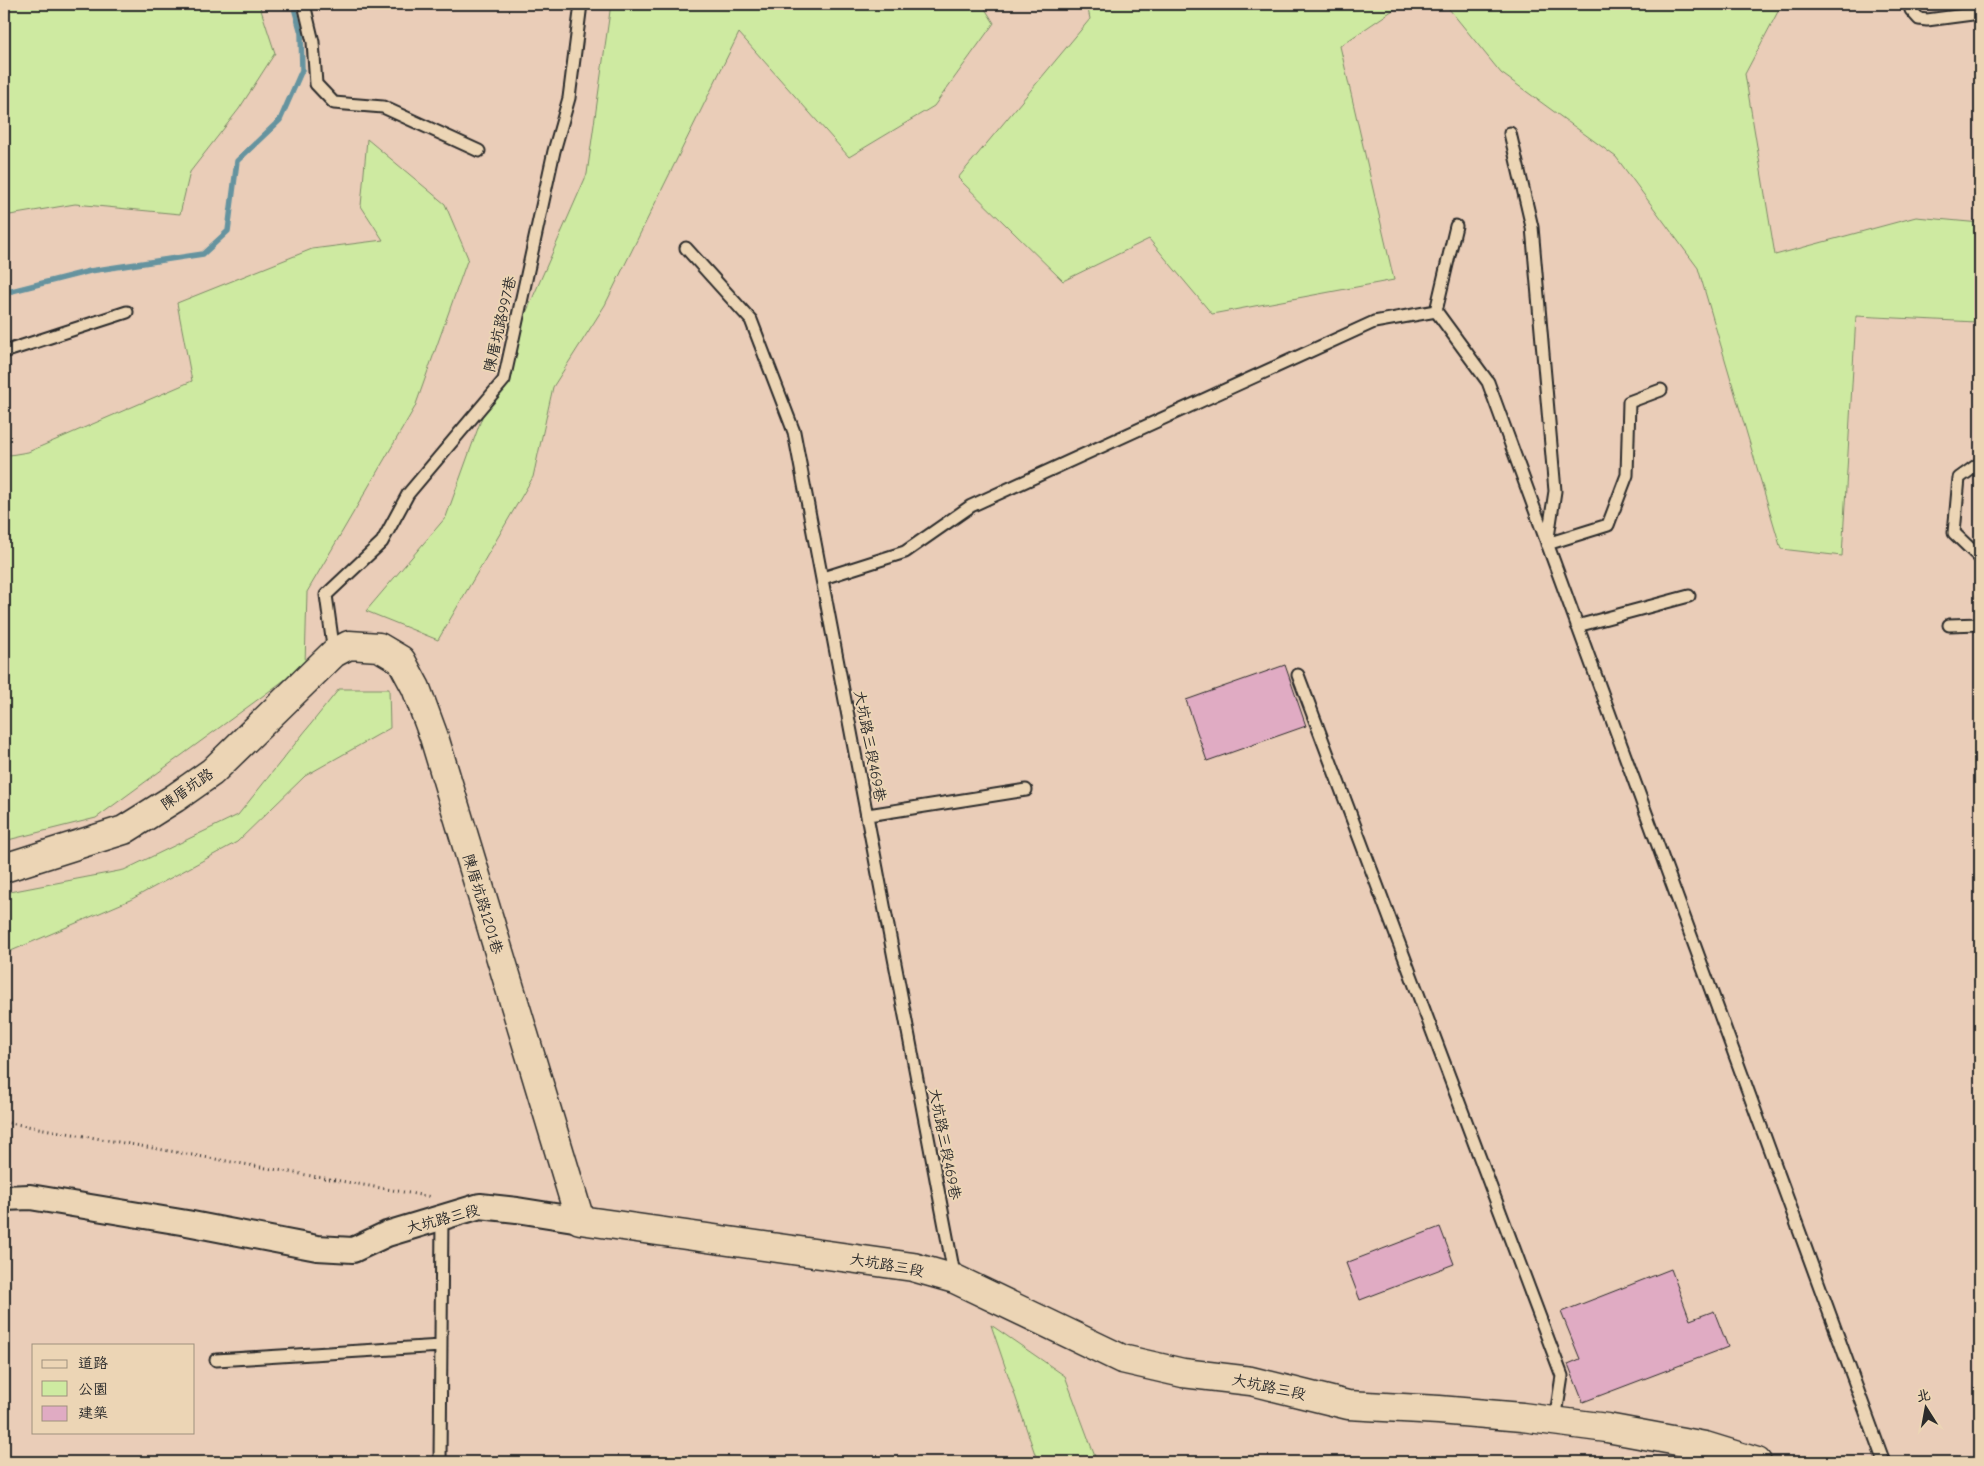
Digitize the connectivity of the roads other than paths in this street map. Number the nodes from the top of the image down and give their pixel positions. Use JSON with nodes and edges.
{"nodes":[{"id":1,"x":304,"y":4,"type":"edge"},
{"id":2,"x":581,"y":4,"type":"edge"},
{"id":3,"x":1910,"y":4,"type":"edge"},
{"id":4,"x":1980,"y":13,"type":"edge"},
{"id":5,"x":1510,"y":133,"type":"dead end"},
{"id":6,"x":479,"y":151,"type":"dead end"},
{"id":7,"x":1456,"y":226,"type":"dead end"},
{"id":8,"x":686,"y":248,"type":"dead end"},
{"id":9,"x":1436,"y":311,"type":"junction"},
{"id":10,"x":127,"y":312,"type":"dead end"},
{"id":11,"x":4,"y":352,"type":"edge"},
{"id":12,"x":1661,"y":390,"type":"dead end"},
{"id":13,"x":1980,"y":463,"type":"edge"},
{"id":14,"x":1547,"y":544,"type":"junction"},
{"id":15,"x":1980,"y":558,"type":"edge"},
{"id":16,"x":823,"y":578,"type":"junction"},
{"id":17,"x":1689,"y":596,"type":"dead end"},
{"id":18,"x":1980,"y":624,"type":"edge"},
{"id":19,"x":1577,"y":626,"type":"junction"},
{"id":20,"x":1949,"y":626,"type":"dead end"},
{"id":21,"x":334,"y":652,"type":"junction"},
{"id":22,"x":1298,"y":675,"type":"dead end"},
{"id":23,"x":1026,"y":790,"type":"dead end"},
{"id":24,"x":868,"y":815,"type":"junction"},
{"id":25,"x":4,"y":868,"type":"edge"},
{"id":26,"x":4,"y":1198,"type":"edge"},
{"id":27,"x":442,"y":1208,"type":"junction"},
{"id":28,"x":580,"y":1220,"type":"junction"},
{"id":29,"x":955,"y":1279,"type":"junction"},
{"id":30,"x":441,"y":1346,"type":"junction"},
{"id":31,"x":216,"y":1360,"type":"dead end"},
{"id":32,"x":1556,"y":1421,"type":"junction"},
{"id":33,"x":440,"y":1462,"type":"edge"},
{"id":34,"x":1757,"y":1462,"type":"edge"},
{"id":35,"x":1884,"y":1462,"type":"edge"}],
"edges":[{"from":1,"to":6,"type":"lane"},
{"from":2,"to":21,"type":"lane","name":"陳厝坑路997巷"},
{"from":3,"to":4,"type":"lane"},
{"from":5,"to":14,"type":"lane"},
{"from":7,"to":9,"type":"lane"},
{"from":8,"to":16,"type":"lane","name":"大坑路三段469巷"},
{"from":9,"to":14,"type":"lane"},
{"from":9,"to":16,"type":"lane"},
{"from":10,"to":11,"type":"lane"},
{"from":12,"to":14,"type":"lane"},
{"from":13,"to":15,"type":"lane"},
{"from":14,"to":19,"type":"lane"},
{"from":16,"to":24,"type":"lane","name":"大坑路三段469巷"},
{"from":17,"to":19,"type":"lane"},
{"from":18,"to":20,"type":"lane"},
{"from":19,"to":35,"type":"lane"},
{"from":21,"to":25,"type":"street","name":"陳厝坑路"},
{"from":21,"to":28,"type":"street","name":"陳厝坑路1201巷"},
{"from":22,"to":32,"type":"lane"},
{"from":23,"to":24,"type":"lane"},
{"from":24,"to":29,"type":"lane","name":"大坑路三段469巷"},
{"from":26,"to":27,"type":"street","name":"大坑路三段"},
{"from":27,"to":28,"type":"street","name":"大坑路三段"},
{"from":27,"to":30,"type":"lane"},
{"from":28,"to":29,"type":"street","name":"大坑路三段"},
{"from":29,"to":32,"type":"street","name":"大坑路三段"},
{"from":30,"to":31,"type":"lane"},
{"from":30,"to":33,"type":"lane"},
{"from":32,"to":34,"type":"street","name":"大坑路三段"}]}
